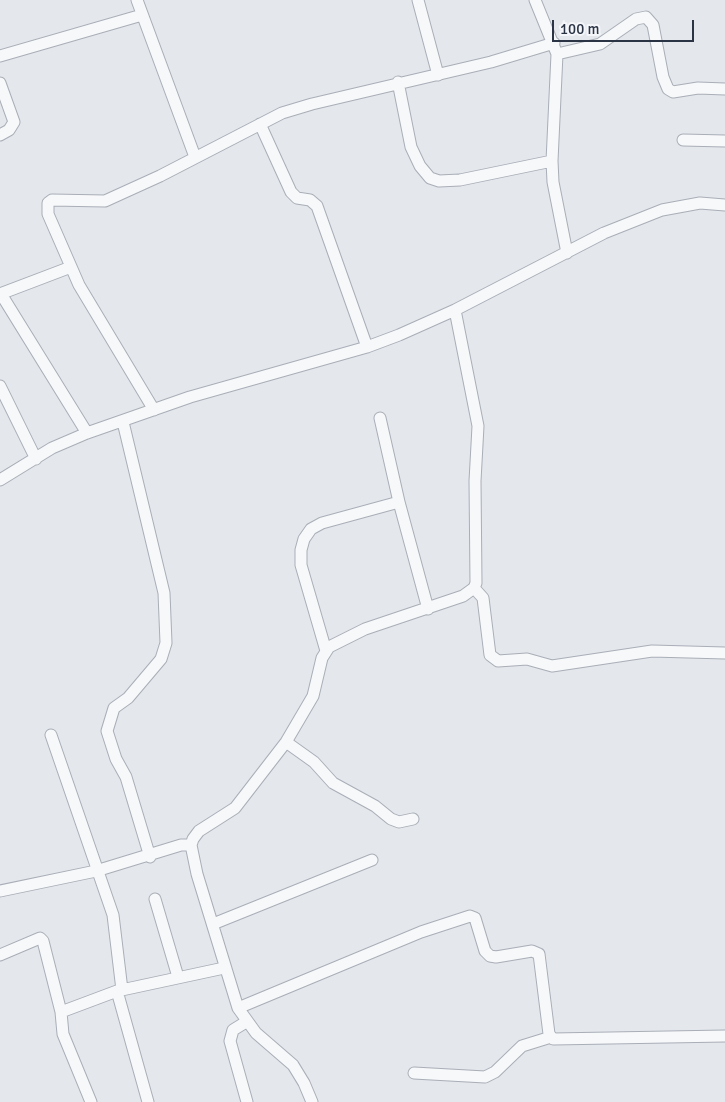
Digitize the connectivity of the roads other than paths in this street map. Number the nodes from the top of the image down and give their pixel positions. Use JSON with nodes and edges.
{"nodes":[{"id":1,"x":136,"y":0,"type":"edge"},
{"id":2,"x":418,"y":0,"type":"edge"},
{"id":3,"x":535,"y":0,"type":"edge"},
{"id":4,"x":142,"y":15,"type":"junction"},
{"id":5,"x":556,"y":49,"type":"junction"},
{"id":6,"x":0,"y":56,"type":"edge"},
{"id":7,"x":438,"y":75,"type":"junction"},
{"id":8,"x":398,"y":82,"type":"junction"},
{"id":9,"x":0,"y":83,"type":"edge"},
{"id":10,"x":725,"y":89,"type":"edge"},
{"id":11,"x":260,"y":124,"type":"junction"},
{"id":12,"x":0,"y":135,"type":"edge"},
{"id":13,"x":683,"y":140,"type":"dead end"},
{"id":14,"x":725,"y":141,"type":"edge"},
{"id":15,"x":195,"y":157,"type":"junction"},
{"id":16,"x":552,"y":161,"type":"junction"},
{"id":17,"x":725,"y":205,"type":"edge"},
{"id":18,"x":567,"y":253,"type":"junction"},
{"id":19,"x":71,"y":267,"type":"junction"},
{"id":20,"x":1,"y":294,"type":"edge"},
{"id":21,"x":455,"y":310,"type":"junction"},
{"id":22,"x":367,"y":347,"type":"junction"},
{"id":23,"x":0,"y":386,"type":"edge"},
{"id":24,"x":154,"y":410,"type":"junction"},
{"id":25,"x":380,"y":418,"type":"dead end"},
{"id":26,"x":123,"y":422,"type":"junction"},
{"id":27,"x":87,"y":433,"type":"junction"},
{"id":28,"x":36,"y":459,"type":"junction"},
{"id":29,"x":0,"y":480,"type":"edge"},
{"id":30,"x":399,"y":502,"type":"junction"},
{"id":31,"x":474,"y":588,"type":"junction"},
{"id":32,"x":428,"y":609,"type":"junction"},
{"id":33,"x":326,"y":651,"type":"junction"},
{"id":34,"x":725,"y":653,"type":"edge"},
{"id":35,"x":51,"y":735,"type":"dead end"},
{"id":36,"x":286,"y":742,"type":"junction"},
{"id":37,"x":413,"y":819,"type":"dead end"},
{"id":38,"x":191,"y":846,"type":"junction"},
{"id":39,"x":150,"y":856,"type":"junction"},
{"id":40,"x":372,"y":860,"type":"dead end"},
{"id":41,"x":96,"y":871,"type":"junction"},
{"id":42,"x":0,"y":891,"type":"edge"},
{"id":43,"x":156,"y":899,"type":"dead end"},
{"id":44,"x":213,"y":924,"type":"junction"},
{"id":45,"x":0,"y":955,"type":"edge"},
{"id":46,"x":224,"y":968,"type":"junction"},
{"id":47,"x":178,"y":978,"type":"junction"},
{"id":48,"x":120,"y":990,"type":"junction"},
{"id":49,"x":238,"y":1008,"type":"junction"},
{"id":50,"x":61,"y":1012,"type":"junction"},
{"id":51,"x":246,"y":1022,"type":"junction"},
{"id":52,"x":725,"y":1036,"type":"edge"},
{"id":53,"x":550,"y":1037,"type":"junction"},
{"id":54,"x":414,"y":1073,"type":"dead end"},
{"id":55,"x":91,"y":1102,"type":"edge"},
{"id":56,"x":148,"y":1102,"type":"edge"},
{"id":57,"x":247,"y":1102,"type":"edge"},
{"id":58,"x":312,"y":1102,"type":"edge"}],
"edges":[{"from":1,"to":4,"type":"street"},
{"from":2,"to":7,"type":"street"},
{"from":3,"to":5,"type":"street"},
{"from":4,"to":6,"type":"street"},
{"from":4,"to":15,"type":"street"},
{"from":5,"to":7,"type":"street"},
{"from":5,"to":10,"type":"street"},
{"from":5,"to":16,"type":"street"},
{"from":7,"to":8,"type":"street"},
{"from":8,"to":11,"type":"street"},
{"from":8,"to":16,"type":"street"},
{"from":9,"to":12,"type":"street"},
{"from":11,"to":15,"type":"street"},
{"from":11,"to":22,"type":"street"},
{"from":13,"to":14,"type":"street"},
{"from":15,"to":19,"type":"street"},
{"from":16,"to":18,"type":"street"},
{"from":17,"to":18,"type":"street"},
{"from":18,"to":21,"type":"street"},
{"from":19,"to":20,"type":"street"},
{"from":19,"to":24,"type":"street"},
{"from":20,"to":27,"type":"street"},
{"from":21,"to":22,"type":"street"},
{"from":21,"to":31,"type":"street"},
{"from":22,"to":24,"type":"street"},
{"from":23,"to":28,"type":"street"},
{"from":24,"to":26,"type":"street"},
{"from":25,"to":30,"type":"street"},
{"from":26,"to":27,"type":"street"},
{"from":26,"to":39,"type":"street"},
{"from":27,"to":28,"type":"street"},
{"from":28,"to":29,"type":"street"},
{"from":30,"to":32,"type":"street"},
{"from":30,"to":33,"type":"street"},
{"from":31,"to":32,"type":"street"},
{"from":31,"to":34,"type":"street"},
{"from":32,"to":33,"type":"street"},
{"from":33,"to":36,"type":"street"},
{"from":35,"to":41,"type":"street"},
{"from":36,"to":37,"type":"street"},
{"from":36,"to":38,"type":"street"},
{"from":38,"to":39,"type":"street"},
{"from":38,"to":44,"type":"street"},
{"from":39,"to":41,"type":"street"},
{"from":40,"to":44,"type":"street"},
{"from":41,"to":42,"type":"street"},
{"from":41,"to":48,"type":"street"},
{"from":43,"to":47,"type":"street"},
{"from":44,"to":46,"type":"street"},
{"from":45,"to":50,"type":"street"},
{"from":46,"to":47,"type":"street"},
{"from":46,"to":49,"type":"street"},
{"from":47,"to":48,"type":"street"},
{"from":48,"to":50,"type":"street"},
{"from":48,"to":56,"type":"street"},
{"from":49,"to":51,"type":"street"},
{"from":49,"to":53,"type":"street"},
{"from":50,"to":55,"type":"street"},
{"from":51,"to":57,"type":"street"},
{"from":51,"to":58,"type":"street"},
{"from":52,"to":53,"type":"street"},
{"from":53,"to":54,"type":"street"}]}
